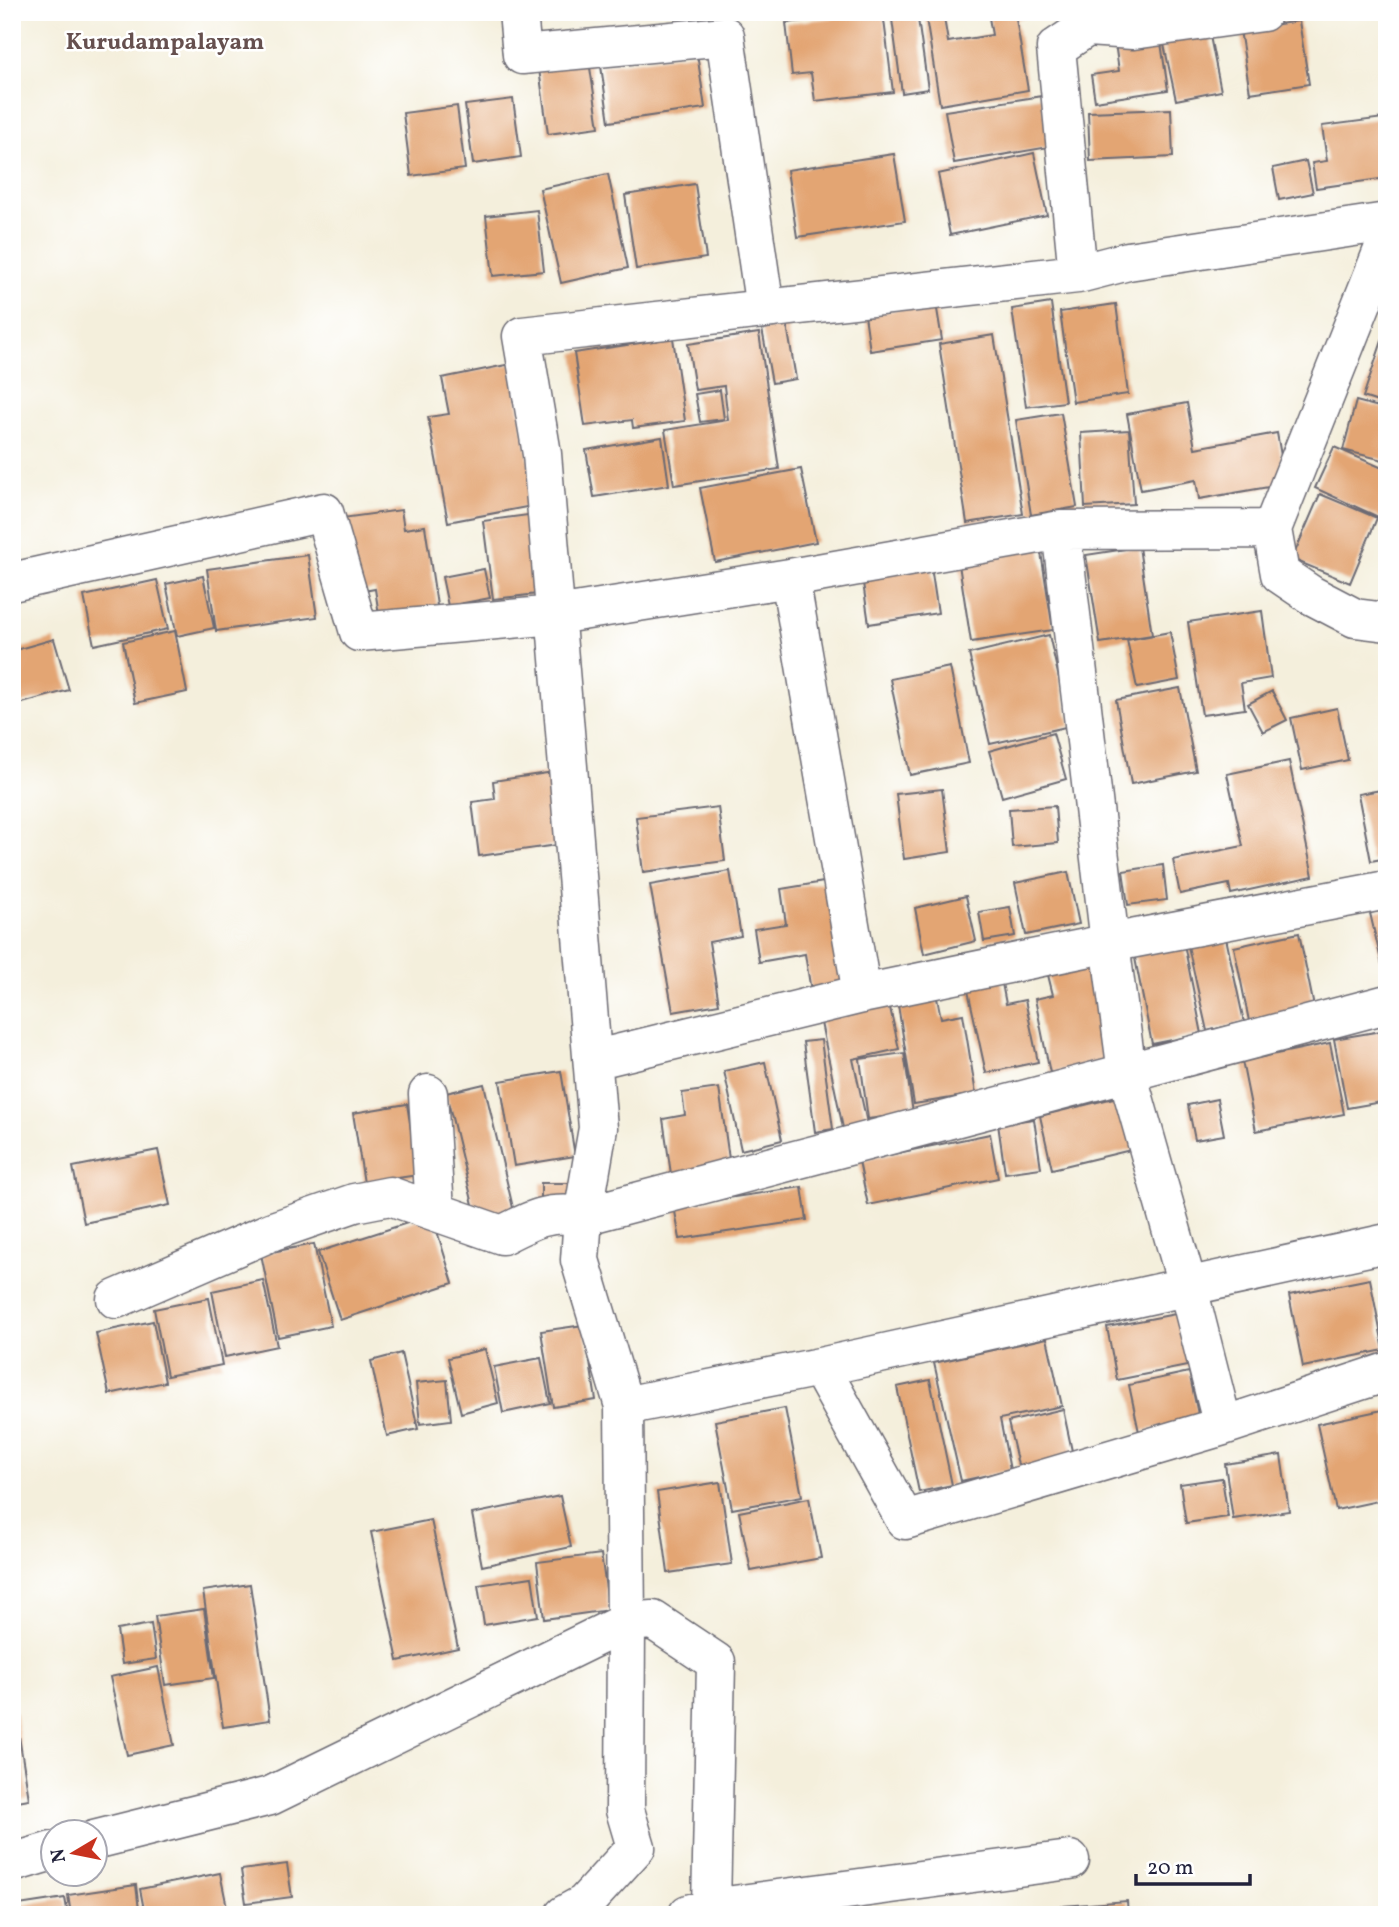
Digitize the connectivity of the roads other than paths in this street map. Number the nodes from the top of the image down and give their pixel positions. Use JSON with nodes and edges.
{"nodes":[{"id":1,"x":518,"y":12,"type":"edge"},
{"id":2,"x":1263,"y":12,"type":"edge"},
{"id":3,"x":1085,"y":19,"type":"edge"},
{"id":4,"x":1387,"y":222,"type":"edge"},
{"id":5,"x":1387,"y":240,"type":"edge"},
{"id":6,"x":1078,"y":274,"type":"junction"},
{"id":7,"x":765,"y":309,"type":"junction"},
{"id":8,"x":1272,"y":529,"type":"junction"},
{"id":9,"x":1061,"y":530,"type":"junction"},
{"id":10,"x":790,"y":578,"type":"junction"},
{"id":11,"x":12,"y":582,"type":"edge"},
{"id":12,"x":556,"y":615,"type":"junction"},
{"id":13,"x":1387,"y":622,"type":"edge"},
{"id":14,"x":1387,"y":890,"type":"edge"},
{"id":15,"x":1110,"y":943,"type":"junction"},
{"id":16,"x":862,"y":994,"type":"junction"},
{"id":17,"x":1387,"y":1004,"type":"edge"},
{"id":18,"x":593,"y":1060,"type":"junction"},
{"id":19,"x":1128,"y":1073,"type":"junction"},
{"id":20,"x":428,"y":1094,"type":"dead end"},
{"id":21,"x":435,"y":1211,"type":"junction"},
{"id":22,"x":583,"y":1216,"type":"junction"},
{"id":23,"x":1387,"y":1243,"type":"edge"},
{"id":24,"x":1188,"y":1288,"type":"junction"},
{"id":25,"x":116,"y":1299,"type":"dead end"},
{"id":26,"x":820,"y":1367,"type":"junction"},
{"id":27,"x":1387,"y":1372,"type":"edge"},
{"id":28,"x":624,"y":1406,"type":"junction"},
{"id":29,"x":1223,"y":1426,"type":"junction"},
{"id":30,"x":626,"y":1622,"type":"junction"},
{"id":31,"x":108,"y":1836,"type":"edge"},
{"id":32,"x":38,"y":1855,"type":"edge"},
{"id":33,"x":1070,"y":1860,"type":"dead end"},
{"id":34,"x":12,"y":1863,"type":"edge"},
{"id":35,"x":578,"y":1911,"type":"edge"},
{"id":36,"x":699,"y":1911,"type":"edge"}],
"edges":[{"from":1,"to":7,"type":"street"},
{"from":2,"to":3,"type":"street"},
{"from":3,"to":6,"type":"street"},
{"from":4,"to":6,"type":"street"},
{"from":5,"to":8,"type":"street"},
{"from":6,"to":7,"type":"street"},
{"from":7,"to":12,"type":"street"},
{"from":8,"to":9,"type":"street"},
{"from":8,"to":13,"type":"street"},
{"from":9,"to":10,"type":"street"},
{"from":9,"to":15,"type":"street"},
{"from":10,"to":12,"type":"street"},
{"from":10,"to":16,"type":"street"},
{"from":11,"to":12,"type":"street"},
{"from":12,"to":18,"type":"street"},
{"from":14,"to":15,"type":"street"},
{"from":15,"to":16,"type":"street"},
{"from":15,"to":19,"type":"street"},
{"from":16,"to":18,"type":"street"},
{"from":17,"to":19,"type":"street"},
{"from":18,"to":22,"type":"street"},
{"from":19,"to":22,"type":"street"},
{"from":19,"to":24,"type":"street"},
{"from":20,"to":21,"type":"street"},
{"from":21,"to":22,"type":"street"},
{"from":21,"to":25,"type":"street"},
{"from":22,"to":28,"type":"street"},
{"from":23,"to":24,"type":"street"},
{"from":24,"to":26,"type":"street"},
{"from":24,"to":29,"type":"street"},
{"from":26,"to":28,"type":"street"},
{"from":26,"to":29,"type":"street"},
{"from":27,"to":29,"type":"street"},
{"from":28,"to":30,"type":"street"},
{"from":30,"to":31,"type":"street"},
{"from":30,"to":35,"type":"street"},
{"from":30,"to":36,"type":"street"},
{"from":32,"to":34,"type":"street"},
{"from":33,"to":36,"type":"street"}]}
